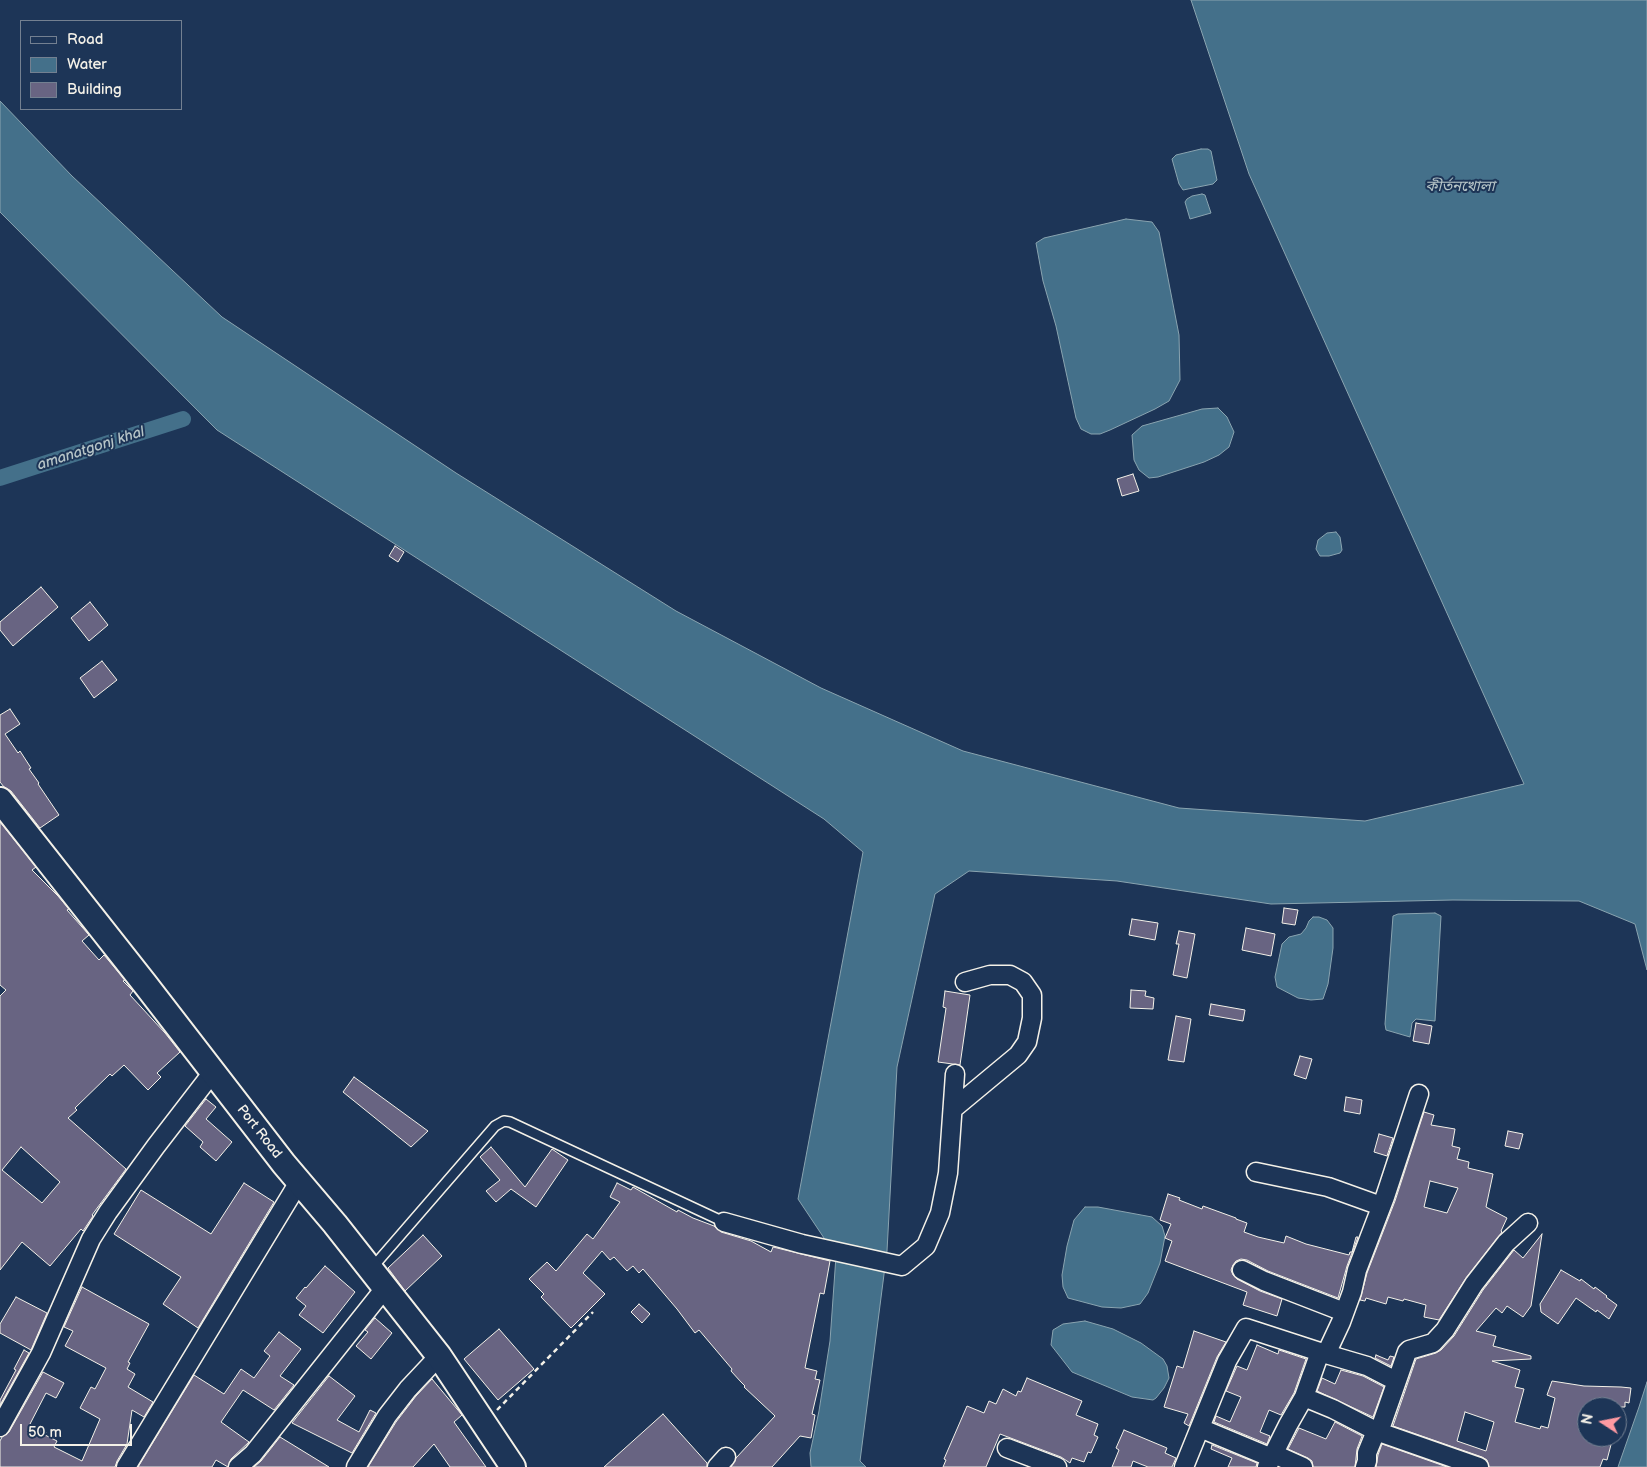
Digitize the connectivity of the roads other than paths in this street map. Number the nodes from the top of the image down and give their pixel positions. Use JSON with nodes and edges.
{"nodes":[{"id":1,"x":0,"y":800,"type":"edge"},
{"id":2,"x":965,"y":982,"type":"dead end"},
{"id":3,"x":213,"y":1072,"type":"junction"},
{"id":4,"x":955,"y":1074,"type":"dead end"},
{"id":5,"x":1419,"y":1094,"type":"dead end"},
{"id":6,"x":953,"y":1109,"type":"junction"},
{"id":7,"x":1256,"y":1172,"type":"dead end"},
{"id":8,"x":299,"y":1182,"type":"junction"},
{"id":9,"x":1381,"y":1206,"type":"junction"},
{"id":10,"x":724,"y":1222,"type":"joint"},
{"id":11,"x":1528,"y":1222,"type":"dead end"},
{"id":12,"x":370,"y":1270,"type":"junction"},
{"id":13,"x":1242,"y":1270,"type":"dead end"},
{"id":14,"x":385,"y":1288,"type":"junction"},
{"id":15,"x":1344,"y":1312,"type":"junction"},
{"id":16,"x":1323,"y":1353,"type":"junction"},
{"id":17,"x":439,"y":1356,"type":"junction"},
{"id":18,"x":1396,"y":1380,"type":"junction"},
{"id":19,"x":1304,"y":1397,"type":"junction"},
{"id":20,"x":0,"y":1426,"type":"edge"},
{"id":21,"x":1200,"y":1428,"type":"junction"},
{"id":22,"x":1377,"y":1431,"type":"junction"},
{"id":23,"x":1007,"y":1448,"type":"dead end"},
{"id":24,"x":1271,"y":1460,"type":"edge"},
{"id":25,"x":126,"y":1467,"type":"edge"},
{"id":26,"x":238,"y":1467,"type":"edge"},
{"id":27,"x":356,"y":1467,"type":"edge"},
{"id":28,"x":513,"y":1467,"type":"edge"},
{"id":29,"x":1057,"y":1467,"type":"edge"},
{"id":30,"x":1184,"y":1467,"type":"edge"},
{"id":31,"x":1303,"y":1467,"type":"edge"},
{"id":32,"x":1365,"y":1467,"type":"edge"},
{"id":33,"x":1479,"y":1467,"type":"edge"}],
"edges":[{"from":1,"to":3,"type":"main road","name":"Port Road"},
{"from":2,"to":6,"type":"street"},
{"from":3,"to":8,"type":"main road","name":"Port Road"},
{"from":3,"to":20,"type":"street"},
{"from":4,"to":6,"type":"street"},
{"from":5,"to":9,"type":"street"},
{"from":6,"to":10,"type":"street"},
{"from":7,"to":9,"type":"street"},
{"from":8,"to":12,"type":"main road","name":"Port Road"},
{"from":8,"to":25,"type":"street"},
{"from":9,"to":15,"type":"street"},
{"from":10,"to":12,"type":"lane"},
{"from":11,"to":18,"type":"street"},
{"from":12,"to":14,"type":"main road","name":"Port Road"},
{"from":13,"to":15,"type":"street"},
{"from":14,"to":17,"type":"main road","name":"Port Road"},
{"from":14,"to":26,"type":"street"},
{"from":15,"to":16,"type":"street"},
{"from":16,"to":18,"type":"street"},
{"from":16,"to":19,"type":"street"},
{"from":16,"to":21,"type":"street"},
{"from":17,"to":27,"type":"street"},
{"from":17,"to":28,"type":"main road","name":"Port Road"},
{"from":18,"to":22,"type":"street"},
{"from":19,"to":22,"type":"street"},
{"from":19,"to":24,"type":"street"},
{"from":21,"to":24,"type":"street"},
{"from":21,"to":30,"type":"street"},
{"from":22,"to":32,"type":"street"},
{"from":22,"to":33,"type":"street"},
{"from":23,"to":29,"type":"street"},
{"from":24,"to":31,"type":"street"}]}
